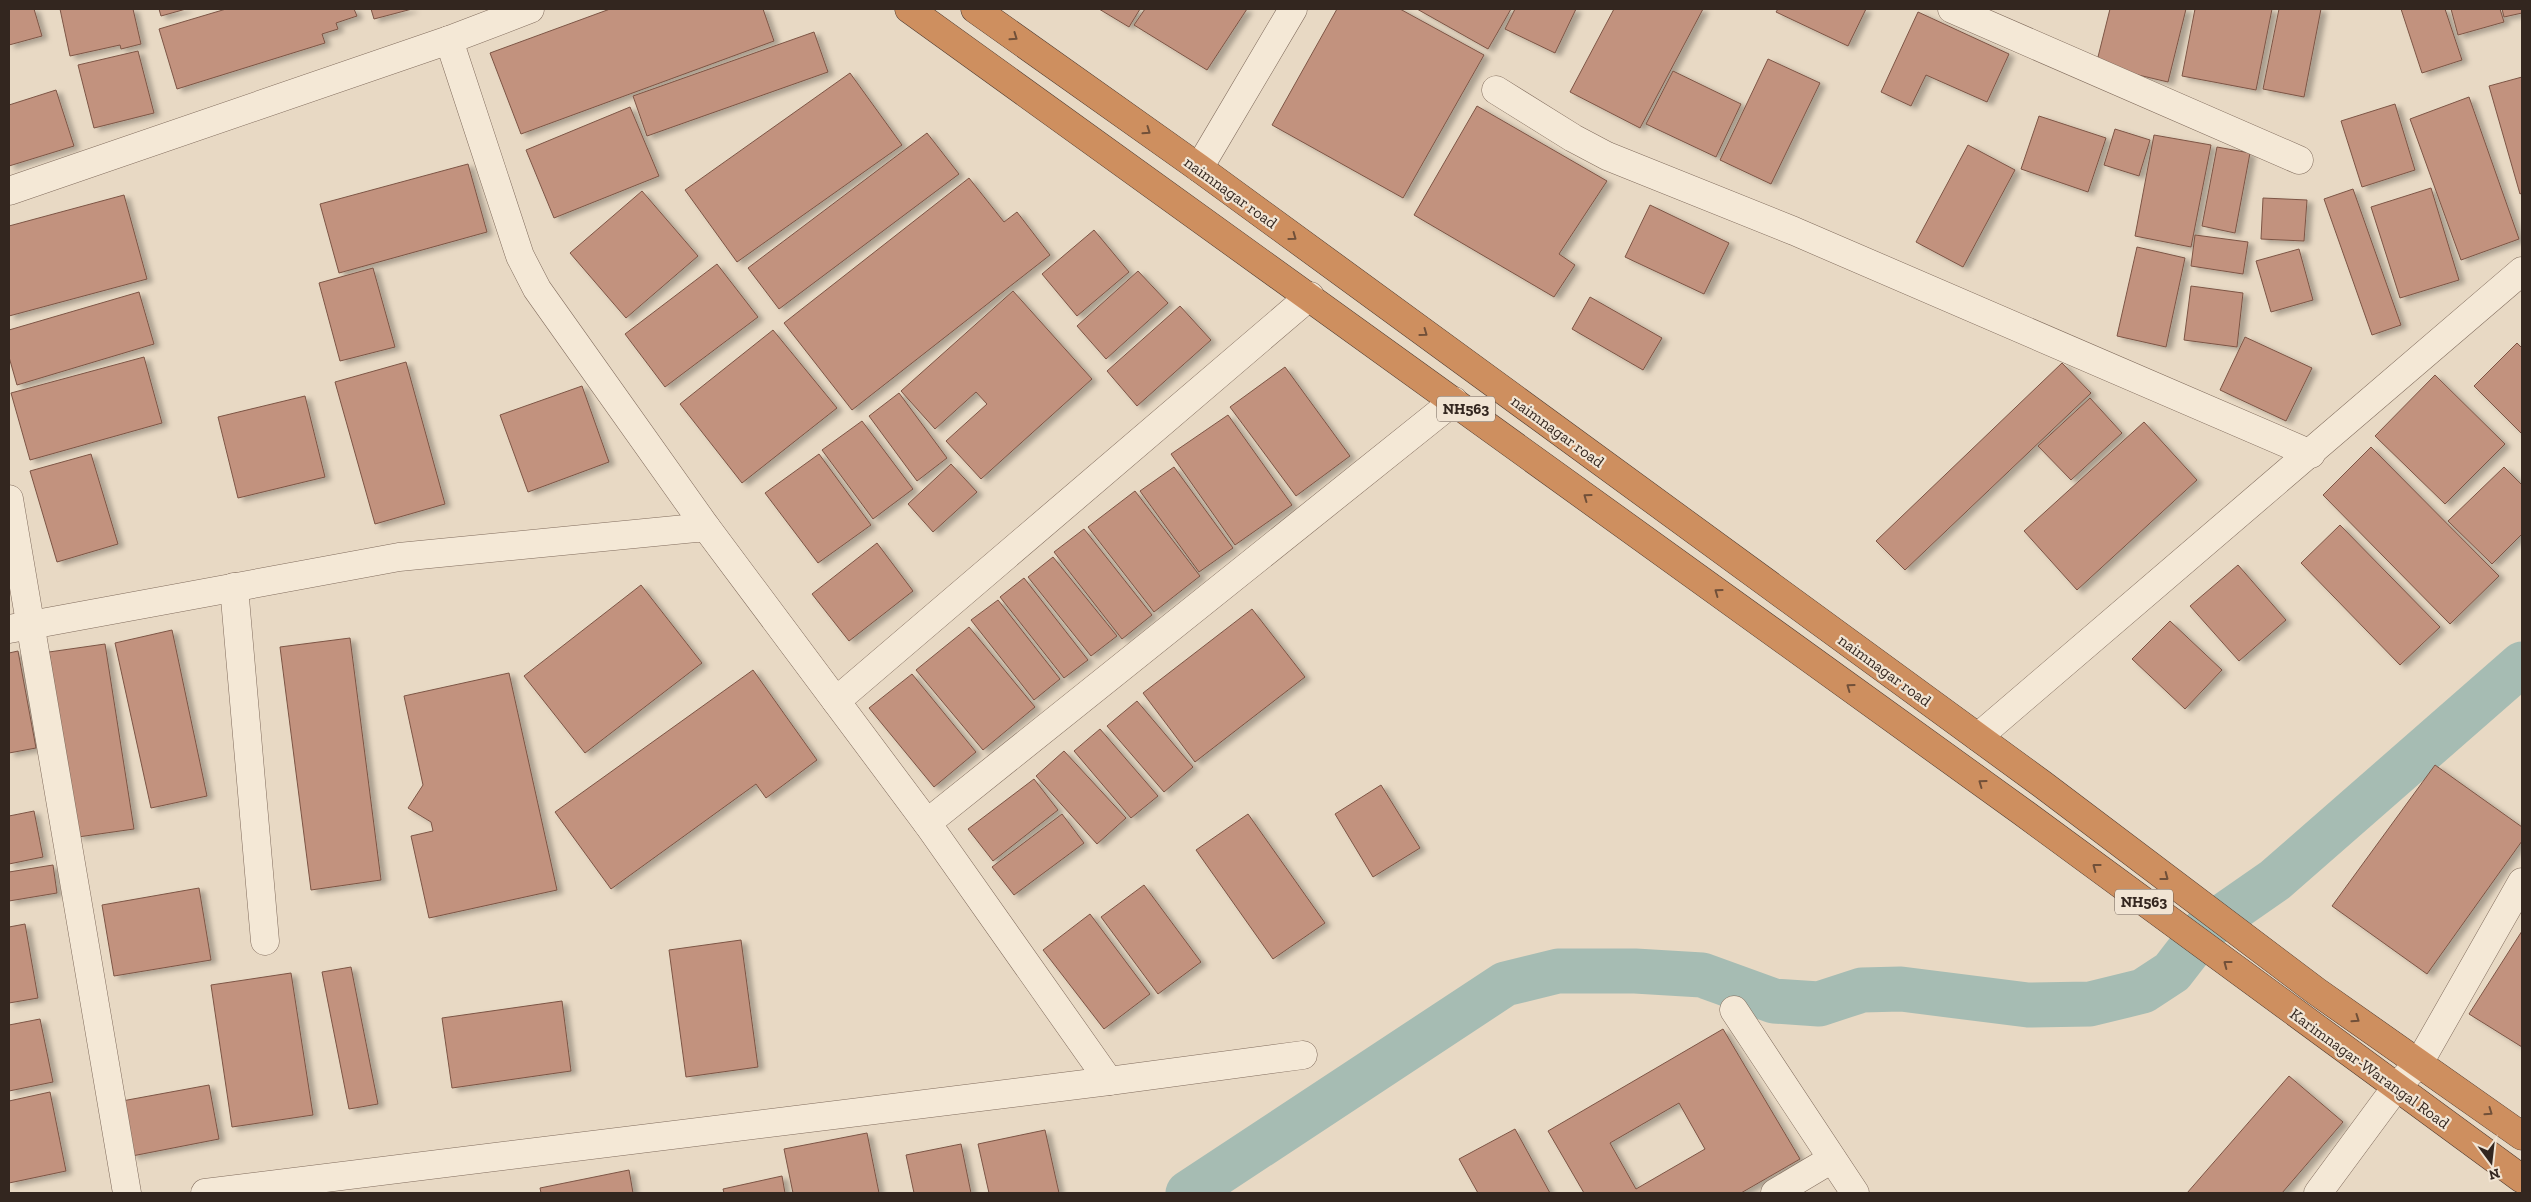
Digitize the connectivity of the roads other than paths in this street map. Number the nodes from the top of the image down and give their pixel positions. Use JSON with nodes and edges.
{"nodes":[{"id":1,"x":530,"y":9,"type":"edge"},
{"id":2,"x":910,"y":9,"type":"edge"},
{"id":3,"x":975,"y":9,"type":"edge"},
{"id":4,"x":1293,"y":9,"type":"edge"},
{"id":5,"x":1952,"y":9,"type":"edge"},
{"id":6,"x":449,"y":40,"type":"junction"},
{"id":7,"x":1496,"y":90,"type":"dead end"},
{"id":8,"x":2298,"y":160,"type":"dead end"},
{"id":9,"x":1199,"y":168,"type":"junction"},
{"id":10,"x":9,"y":191,"type":"edge"},
{"id":11,"x":2522,"y":272,"type":"edge"},
{"id":12,"x":1310,"y":296,"type":"junction"},
{"id":13,"x":1454,"y":401,"type":"junction"},
{"id":14,"x":2311,"y":454,"type":"junction"},
{"id":15,"x":9,"y":499,"type":"edge"},
{"id":16,"x":706,"y":527,"type":"junction"},
{"id":17,"x":234,"y":587,"type":"junction"},
{"id":18,"x":20,"y":627,"type":"edge"},
{"id":19,"x":836,"y":701,"type":"junction"},
{"id":20,"x":1978,"y":737,"type":"junction"},
{"id":21,"x":926,"y":823,"type":"junction"},
{"id":22,"x":2522,"y":882,"type":"edge"},
{"id":23,"x":265,"y":941,"type":"dead end"},
{"id":24,"x":2284,"y":967,"type":"joint"},
{"id":25,"x":1734,"y":1010,"type":"dead end"},
{"id":26,"x":1303,"y":1055,"type":"dead end"},
{"id":27,"x":2418,"y":1063,"type":"junction"},
{"id":28,"x":1109,"y":1082,"type":"junction"},
{"id":29,"x":2397,"y":1086,"type":"junction"},
{"id":30,"x":2522,"y":1136,"type":"edge"},
{"id":31,"x":1832,"y":1159,"type":"junction"},
{"id":32,"x":2522,"y":1179,"type":"edge"},
{"id":33,"x":127,"y":1193,"type":"edge"},
{"id":34,"x":205,"y":1193,"type":"edge"},
{"id":35,"x":1775,"y":1193,"type":"edge"},
{"id":36,"x":1855,"y":1193,"type":"edge"},
{"id":37,"x":2318,"y":1193,"type":"edge"}],
"edges":[{"from":1,"to":6,"type":"street"},
{"from":2,"to":12,"type":"highway","number":"NH563"},
{"from":3,"to":9,"type":"highway","name":"naimnagar road","number":"NH563","one_way":true},
{"from":4,"to":9,"type":"street"},
{"from":5,"to":8,"type":"street"},
{"from":6,"to":10,"type":"street"},
{"from":6,"to":16,"type":"street"},
{"from":7,"to":14,"type":"street"},
{"from":9,"to":20,"type":"highway","name":"naimnagar road","number":"NH563","one_way":true},
{"from":11,"to":14,"type":"street"},
{"from":12,"to":13,"type":"highway","number":"NH563"},
{"from":12,"to":19,"type":"street"},
{"from":13,"to":21,"type":"street"},
{"from":29,"to":13,"type":"highway","name":"Karimnagar-Warangal Road","number":"NH563","one_way":true},
{"from":14,"to":20,"type":"street"},
{"from":15,"to":18,"type":"street"},
{"from":16,"to":17,"type":"street"},
{"from":16,"to":19,"type":"street"},
{"from":17,"to":18,"type":"street"},
{"from":17,"to":23,"type":"street"},
{"from":18,"to":33,"type":"street"},
{"from":19,"to":21,"type":"street"},
{"from":20,"to":24,"type":"highway","name":"naimnagar road","number":"NH563","one_way":true},
{"from":21,"to":28,"type":"street"},
{"from":22,"to":27,"type":"street"},
{"from":24,"to":27,"type":"highway","name":"Karimnagar-Warangal Road","number":"NH563","one_way":true},
{"from":25,"to":31,"type":"street"},
{"from":26,"to":28,"type":"street"},
{"from":27,"to":29,"type":"street"},
{"from":27,"to":30,"type":"highway","name":"Karimnagar-Warangal Road","number":"NH563","one_way":true},
{"from":28,"to":34,"type":"street"},
{"from":29,"to":32,"type":"highway","name":"Karimnagar-Warangal Road","number":"NH563"},
{"from":29,"to":37,"type":"street"},
{"from":31,"to":35,"type":"street"},
{"from":31,"to":36,"type":"street"}]}
